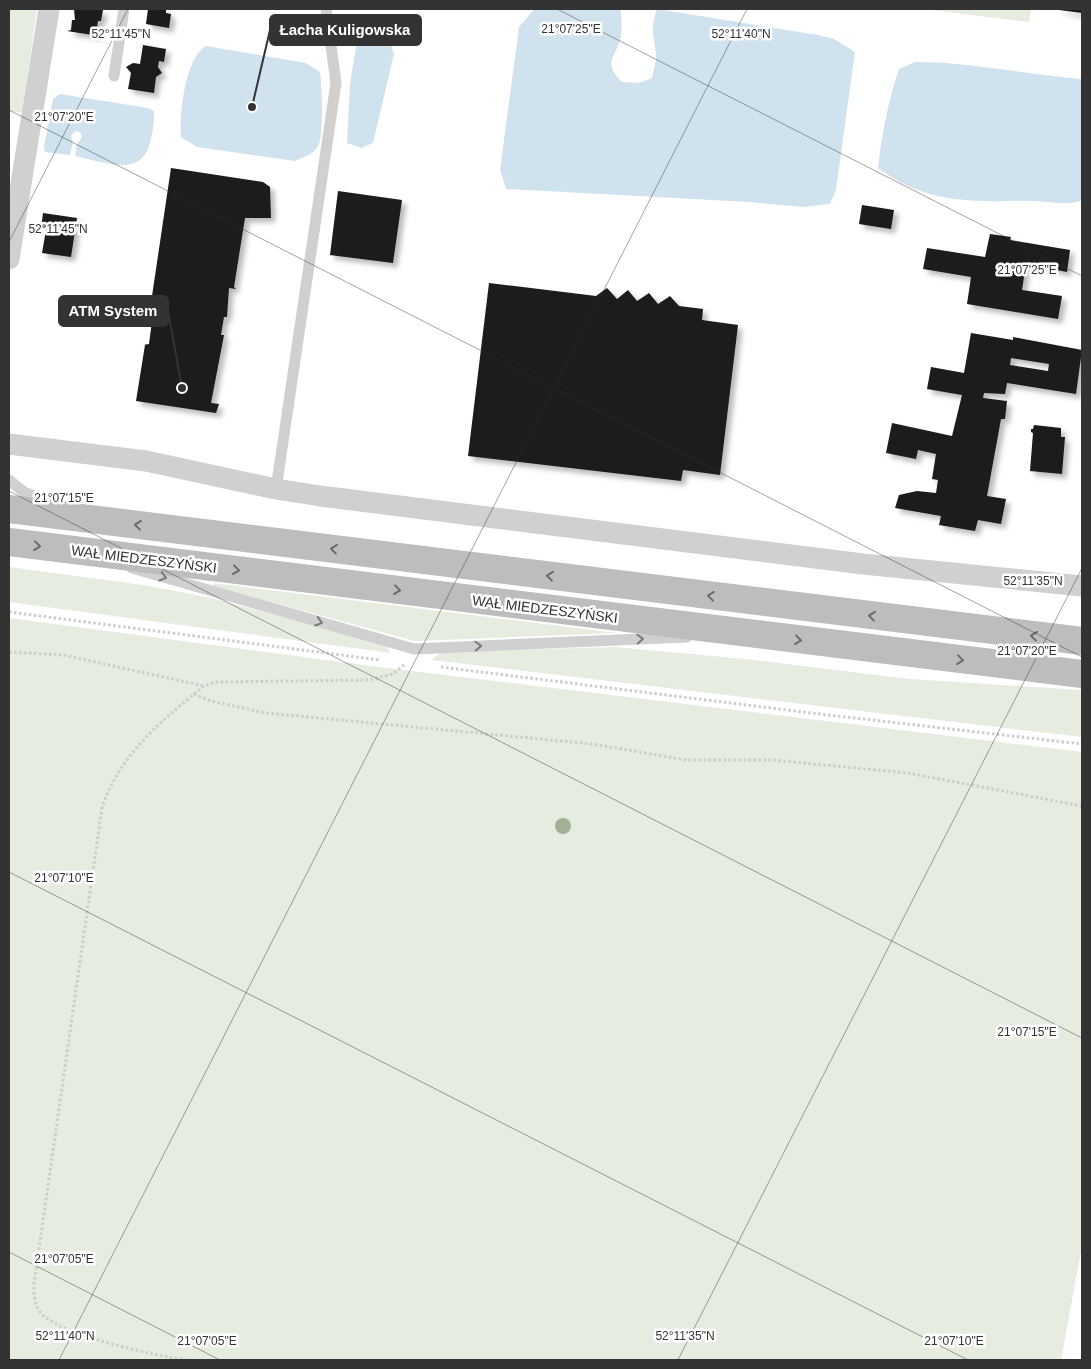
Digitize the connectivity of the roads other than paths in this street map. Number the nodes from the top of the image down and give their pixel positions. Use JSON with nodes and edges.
{"nodes":[{"id":1,"x":49,"y":9,"type":"edge"},
{"id":2,"x":124,"y":9,"type":"edge"},
{"id":3,"x":326,"y":9,"type":"edge"},
{"id":4,"x":114,"y":76,"type":"dead end"},
{"id":5,"x":9,"y":259,"type":"edge"},
{"id":6,"x":9,"y":444,"type":"edge"},
{"id":7,"x":9,"y":480,"type":"edge"},
{"id":8,"x":276,"y":489,"type":"junction"},
{"id":9,"x":9,"y":509,"type":"edge"},
{"id":10,"x":91,"y":519,"type":"junction"},
{"id":11,"x":9,"y":542,"type":"edge"},
{"id":12,"x":66,"y":549,"type":"junction"},
{"id":13,"x":1082,"y":582,"type":"edge"},
{"id":14,"x":750,"y":634,"type":"junction"},
{"id":15,"x":1082,"y":641,"type":"edge"},
{"id":16,"x":1082,"y":674,"type":"edge"}],
"edges":[{"from":1,"to":5,"type":"street"},
{"from":2,"to":4,"type":"lane"},
{"from":3,"to":8,"type":"lane"},
{"from":6,"to":8,"type":"street"},
{"from":7,"to":10,"type":"lane"},
{"from":8,"to":13,"type":"street"},
{"from":9,"to":10,"type":"main road"},
{"from":15,"to":10,"type":"main road","one_way":true},
{"from":11,"to":12,"type":"main road","name":"WAŁ MIEDZESZYŃSKI","one_way":true},
{"from":12,"to":14,"type":"main road","name":"WAŁ MIEDZESZYŃSKI","one_way":true},
{"from":12,"to":14,"type":"lane","one_way":true},
{"from":14,"to":16,"type":"main road","name":"WAŁ MIEDZESZYŃSKI","one_way":true}]}
